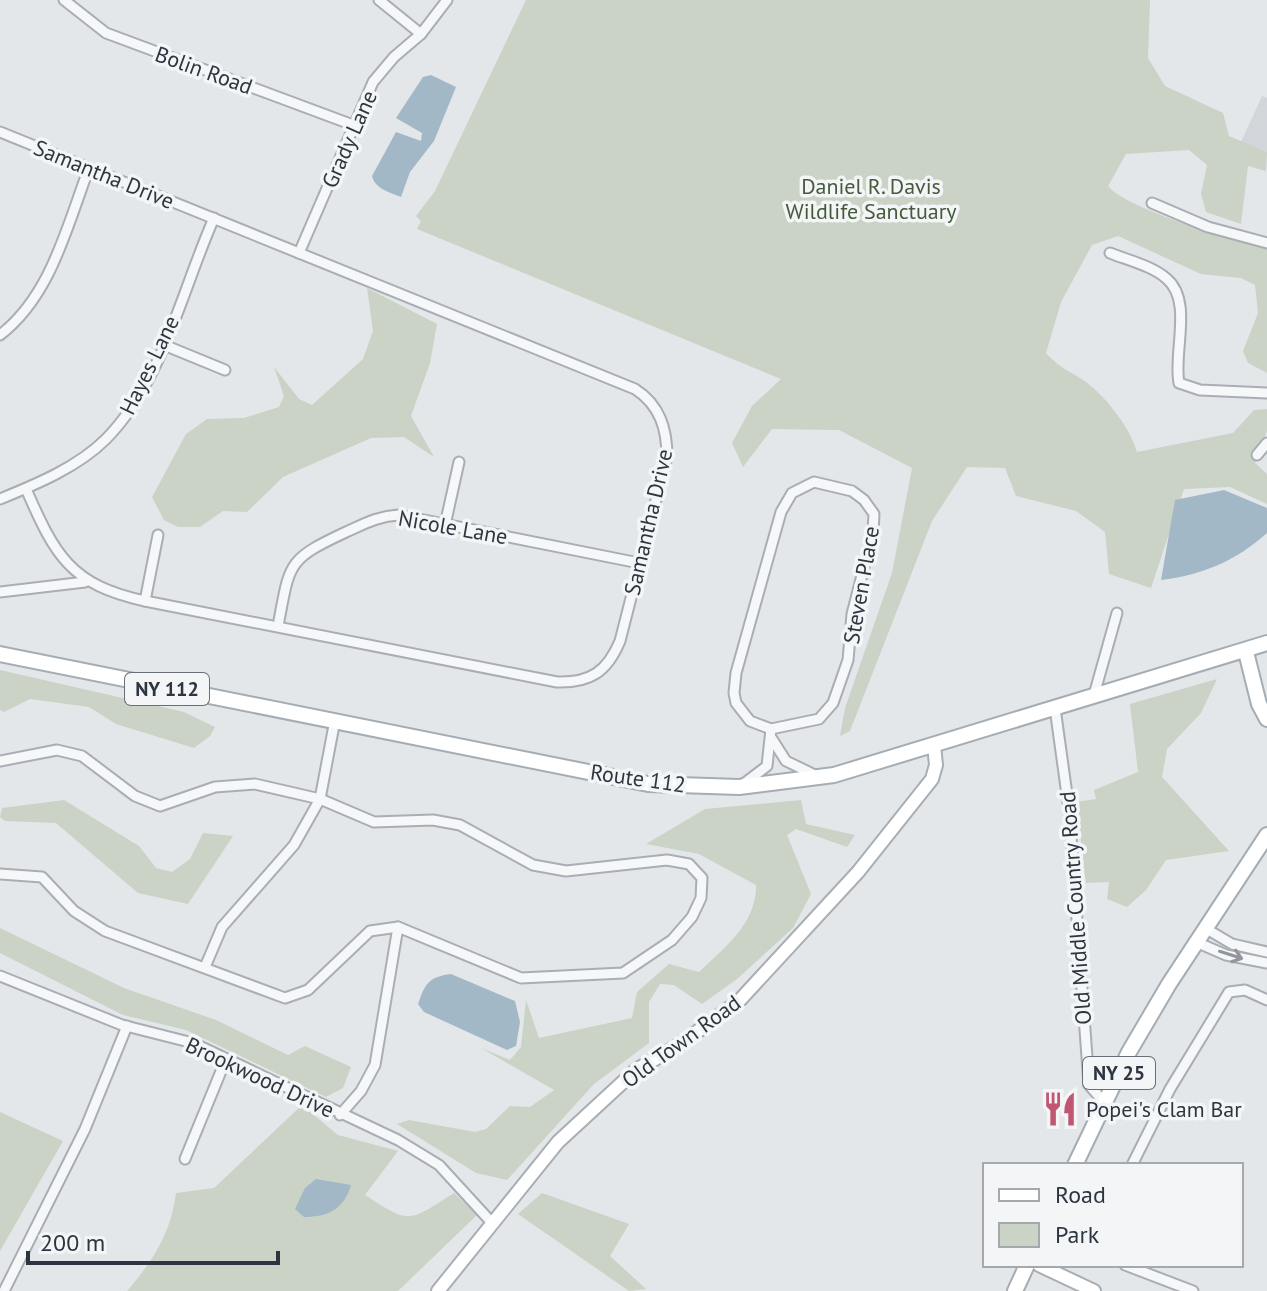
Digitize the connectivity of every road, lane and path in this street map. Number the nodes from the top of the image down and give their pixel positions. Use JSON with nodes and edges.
{"nodes":[{"id":1,"x":64,"y":0,"type":"edge"},
{"id":2,"x":379,"y":0,"type":"edge"},
{"id":3,"x":447,"y":0,"type":"edge"},
{"id":4,"x":421,"y":34,"type":"junction"},
{"id":5,"x":353,"y":125,"type":"junction"},
{"id":6,"x":0,"y":132,"type":"edge"},
{"id":7,"x":89,"y":168,"type":"junction"},
{"id":8,"x":1152,"y":203,"type":"dead end"},
{"id":9,"x":214,"y":218,"type":"junction"},
{"id":10,"x":1267,"y":243,"type":"edge"},
{"id":11,"x":299,"y":253,"type":"junction"},
{"id":12,"x":1110,"y":253,"type":"dead end"},
{"id":13,"x":0,"y":335,"type":"edge"},
{"id":14,"x":164,"y":345,"type":"junction"},
{"id":15,"x":225,"y":370,"type":"dead end"},
{"id":16,"x":1267,"y":393,"type":"edge"},
{"id":17,"x":1267,"y":443,"type":"edge"},
{"id":18,"x":1257,"y":455,"type":"dead end"},
{"id":19,"x":459,"y":462,"type":"dead end"},
{"id":20,"x":26,"y":489,"type":"junction"},
{"id":21,"x":0,"y":499,"type":"edge"},
{"id":22,"x":445,"y":525,"type":"junction"},
{"id":23,"x":158,"y":535,"type":"dead end"},
{"id":24,"x":639,"y":563,"type":"junction"},
{"id":25,"x":85,"y":582,"type":"junction"},
{"id":26,"x":0,"y":592,"type":"edge"},
{"id":27,"x":145,"y":601,"type":"junction"},
{"id":28,"x":1117,"y":613,"type":"dead end"},
{"id":29,"x":278,"y":626,"type":"junction"},
{"id":30,"x":1267,"y":643,"type":"edge"},
{"id":31,"x":1246,"y":652,"type":"junction"},
{"id":32,"x":0,"y":654,"type":"edge"},
{"id":33,"x":1094,"y":695,"type":"junction"},
{"id":34,"x":1055,"y":708,"type":"junction"},
{"id":35,"x":1267,"y":719,"type":"edge"},
{"id":36,"x":335,"y":720,"type":"junction"},
{"id":37,"x":772,"y":734,"type":"junction"},
{"id":38,"x":934,"y":745,"type":"junction"},
{"id":39,"x":0,"y":761,"type":"edge"},
{"id":40,"x":819,"y":777,"type":"junction"},
{"id":41,"x":739,"y":787,"type":"junction"},
{"id":42,"x":320,"y":799,"type":"junction"},
{"id":43,"x":1267,"y":835,"type":"edge"},
{"id":44,"x":0,"y":874,"type":"edge"},
{"id":45,"x":398,"y":927,"type":"junction"},
{"id":46,"x":1205,"y":928,"type":"junction"},
{"id":47,"x":1196,"y":942,"type":"junction"},
{"id":48,"x":1267,"y":952,"type":"edge"},
{"id":49,"x":1267,"y":963,"type":"edge"},
{"id":50,"x":205,"y":967,"type":"junction"},
{"id":51,"x":0,"y":976,"type":"edge"},
{"id":52,"x":1267,"y":1000,"type":"edge"},
{"id":53,"x":127,"y":1026,"type":"junction"},
{"id":54,"x":226,"y":1059,"type":"junction"},
{"id":55,"x":1104,"y":1102,"type":"junction"},
{"id":56,"x":340,"y":1115,"type":"junction"},
{"id":57,"x":185,"y":1159,"type":"dead end"},
{"id":58,"x":1076,"y":1163,"type":"edge"},
{"id":59,"x":1133,"y":1163,"type":"edge"},
{"id":60,"x":493,"y":1224,"type":"junction"},
{"id":61,"x":1026,"y":1267,"type":"edge"},
{"id":62,"x":1043,"y":1267,"type":"edge"},
{"id":63,"x":1130,"y":1267,"type":"edge"},
{"id":64,"x":4,"y":1291,"type":"edge"},
{"id":65,"x":438,"y":1291,"type":"edge"},
{"id":66,"x":1015,"y":1291,"type":"edge"},
{"id":67,"x":1094,"y":1291,"type":"edge"},
{"id":68,"x":1193,"y":1291,"type":"edge"}],
"edges":[{"from":1,"to":5,"type":"street","name":"Bolin Road"},
{"from":2,"to":4,"type":"street"},
{"from":3,"to":4,"type":"street","name":"Grady Lane"},
{"from":4,"to":5,"type":"street","name":"Grady Lane"},
{"from":5,"to":11,"type":"street","name":"Grady Lane"},
{"from":6,"to":7,"type":"street","name":"Samantha Drive"},
{"from":7,"to":9,"type":"street","name":"Samantha Drive"},
{"from":7,"to":13,"type":"street"},
{"from":8,"to":10,"type":"street"},
{"from":9,"to":11,"type":"street","name":"Samantha Drive"},
{"from":9,"to":14,"type":"street","name":"Hayes Lane"},
{"from":11,"to":24,"type":"street","name":"Samantha Drive"},
{"from":12,"to":16,"type":"street"},
{"from":14,"to":15,"type":"street"},
{"from":14,"to":20,"type":"street","name":"Hayes Lane"},
{"from":17,"to":18,"type":"street"},
{"from":19,"to":22,"type":"street"},
{"from":20,"to":21,"type":"street","name":"Hayes Lane"},
{"from":20,"to":25,"type":"street"},
{"from":22,"to":24,"type":"street","name":"Nicole Lane"},
{"from":22,"to":29,"type":"street","name":"Nicole Lane"},
{"from":23,"to":27,"type":"street"},
{"from":24,"to":29,"type":"street","name":"Samantha Drive"},
{"from":25,"to":26,"type":"street"},
{"from":25,"to":27,"type":"street","name":"Samantha Drive"},
{"from":27,"to":29,"type":"street","name":"Samantha Drive"},
{"from":28,"to":33,"type":"street"},
{"from":30,"to":31,"type":"main road","name":"Route 112","number":"NY 112"},
{"from":31,"to":33,"type":"main road","name":"Route 112","number":"NY 112"},
{"from":31,"to":35,"type":"main road"},
{"from":32,"to":36,"type":"main road","name":"Route 112","number":"NY 112"},
{"from":33,"to":34,"type":"main road","name":"Route 112","number":"NY 112"},
{"from":34,"to":38,"type":"main road","name":"Route 112","number":"NY 112"},
{"from":34,"to":55,"type":"street","name":"Old Middle Country Road"},
{"from":36,"to":41,"type":"main road","name":"Route 112","number":"NY 112"},
{"from":36,"to":42,"type":"street"},
{"from":37,"to":37,"type":"street","name":"Steven Place"},
{"from":37,"to":40,"type":"street","name":"Steven Place"},
{"from":37,"to":41,"type":"street"},
{"from":38,"to":40,"type":"main road","name":"Route 112","number":"NY 112"},
{"from":38,"to":60,"type":"main road","name":"Old Town Road"},
{"from":39,"to":42,"type":"street"},
{"from":40,"to":41,"type":"main road","name":"Route 112","number":"NY 112"},
{"from":42,"to":45,"type":"street"},
{"from":42,"to":50,"type":"street"},
{"from":43,"to":46,"type":"main road","number":"NY 25"},
{"from":44,"to":50,"type":"street"},
{"from":45,"to":50,"type":"street"},
{"from":45,"to":56,"type":"street"},
{"from":46,"to":47,"type":"main road","number":"NY 25"},
{"from":46,"to":48,"type":"street"},
{"from":47,"to":49,"type":"street","one_way":true},
{"from":47,"to":55,"type":"main road","number":"NY 25"},
{"from":51,"to":53,"type":"street","name":"Brookwood Drive"},
{"from":52,"to":59,"type":"street"},
{"from":53,"to":54,"type":"street","name":"Brookwood Drive"},
{"from":53,"to":64,"type":"street"},
{"from":54,"to":56,"type":"street","name":"Brookwood Drive"},
{"from":54,"to":57,"type":"street"},
{"from":55,"to":58,"type":"main road","number":"NY 25"},
{"from":56,"to":60,"type":"street","name":"Brookwood Drive"},
{"from":60,"to":65,"type":"main road","name":"Old Town Road"},
{"from":61,"to":66,"type":"main road"},
{"from":62,"to":67,"type":"main road"},
{"from":63,"to":68,"type":"street"}]}
